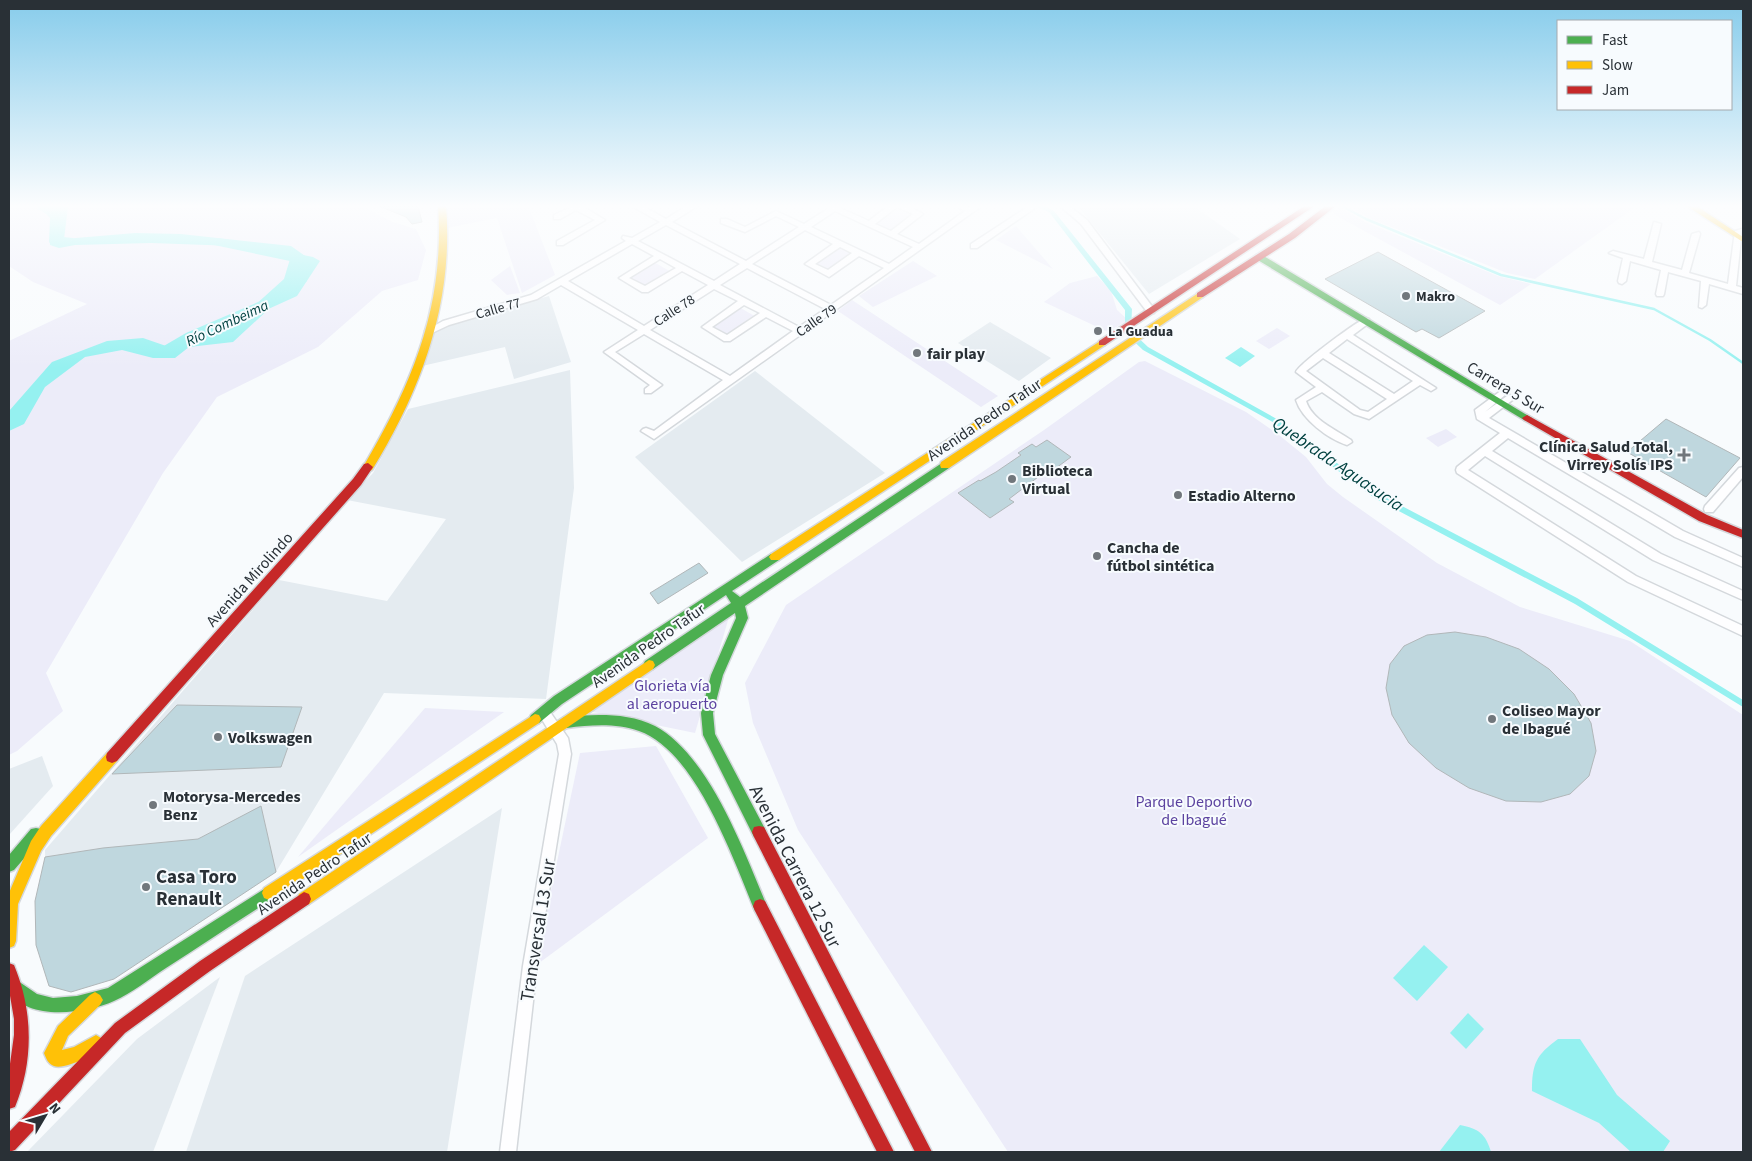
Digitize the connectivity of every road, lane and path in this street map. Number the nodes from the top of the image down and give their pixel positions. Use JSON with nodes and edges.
{"nodes":[{"id":1,"x":433,"y":259,"type":"edge"},
{"id":2,"x":444,"y":259,"type":"edge"},
{"id":3,"x":594,"y":259,"type":"edge"},
{"id":4,"x":655,"y":259,"type":"edge"},
{"id":5,"x":666,"y":259,"type":"edge"},
{"id":6,"x":737,"y":259,"type":"edge"},
{"id":7,"x":754,"y":259,"type":"edge"},
{"id":8,"x":816,"y":259,"type":"edge"},
{"id":9,"x":849,"y":259,"type":"edge"},
{"id":10,"x":873,"y":259,"type":"edge"},
{"id":11,"x":903,"y":259,"type":"edge"},
{"id":12,"x":1112,"y":259,"type":"edge"},
{"id":13,"x":1230,"y":259,"type":"edge"},
{"id":14,"x":1256,"y":259,"type":"edge"},
{"id":15,"x":1272,"y":259,"type":"edge"},
{"id":16,"x":1273,"y":259,"type":"edge"},
{"id":17,"x":1627,"y":259,"type":"edge"},
{"id":18,"x":1636,"y":259,"type":"edge"},
{"id":19,"x":1689,"y":259,"type":"edge"},
{"id":20,"x":1737,"y":259,"type":"edge"},
{"id":21,"x":1647,"y":262,"type":"joint"},
{"id":22,"x":746,"y":264,"type":"junction"},
{"id":23,"x":682,"y":268,"type":"junction"},
{"id":24,"x":890,"y":268,"type":"junction"},
{"id":25,"x":1665,"y":268,"type":"junction"},
{"id":26,"x":1685,"y":273,"type":"junction"},
{"id":27,"x":1706,"y":280,"type":"junction"},
{"id":28,"x":1622,"y":281,"type":"dead end"},
{"id":29,"x":555,"y":282,"type":"junction"},
{"id":30,"x":714,"y":284,"type":"junction"},
{"id":31,"x":1732,"y":288,"type":"junction"},
{"id":32,"x":1743,"y":291,"type":"edge"},
{"id":33,"x":1660,"y":294,"type":"dead end"},
{"id":34,"x":744,"y":301,"type":"junction"},
{"id":35,"x":1702,"y":305,"type":"dead end"},
{"id":36,"x":831,"y":309,"type":"junction"},
{"id":37,"x":1151,"y":311,"type":"junction"},
{"id":38,"x":766,"y":313,"type":"junction"},
{"id":39,"x":434,"y":314,"type":"junction"},
{"id":40,"x":1366,"y":321,"type":"junction"},
{"id":41,"x":644,"y":329,"type":"junction"},
{"id":42,"x":429,"y":331,"type":"junction"},
{"id":43,"x":800,"y":331,"type":"junction"},
{"id":44,"x":1347,"y":335,"type":"junction"},
{"id":45,"x":1322,"y":353,"type":"junction"},
{"id":46,"x":730,"y":380,"type":"junction"},
{"id":47,"x":1420,"y":381,"type":"junction"},
{"id":48,"x":1322,"y":388,"type":"junction"},
{"id":49,"x":1431,"y":388,"type":"dead end"},
{"id":50,"x":648,"y":391,"type":"dead end"},
{"id":51,"x":1394,"y":399,"type":"junction"},
{"id":52,"x":1502,"y":399,"type":"junction"},
{"id":53,"x":650,"y":434,"type":"dead end"},
{"id":54,"x":1507,"y":434,"type":"junction"},
{"id":55,"x":1347,"y":442,"type":"dead end"},
{"id":56,"x":1485,"y":451,"type":"junction"},
{"id":57,"x":1743,"y":471,"type":"edge"},
{"id":58,"x":1709,"y":509,"type":"junction"},
{"id":59,"x":1743,"y":523,"type":"edge"},
{"id":60,"x":1743,"y":534,"type":"edge"},
{"id":61,"x":1743,"y":563,"type":"edge"},
{"id":62,"x":726,"y":589,"type":"junction"},
{"id":63,"x":1743,"y":596,"type":"edge"},
{"id":64,"x":738,"y":603,"type":"junction"},
{"id":65,"x":1743,"y":631,"type":"edge"},
{"id":66,"x":544,"y":713,"type":"junction"},
{"id":67,"x":559,"y":726,"type":"junction"},
{"id":68,"x":9,"y":865,"type":"edge"},
{"id":69,"x":9,"y":941,"type":"edge"},
{"id":70,"x":9,"y":947,"type":"edge"},
{"id":71,"x":9,"y":970,"type":"edge"},
{"id":72,"x":16,"y":985,"type":"junction"},
{"id":73,"x":95,"y":1000,"type":"junction"},
{"id":74,"x":120,"y":1028,"type":"junction"},
{"id":75,"x":9,"y":1101,"type":"edge"},
{"id":76,"x":9,"y":1144,"type":"edge"},
{"id":77,"x":508,"y":1152,"type":"edge"},
{"id":78,"x":886,"y":1152,"type":"edge"},
{"id":79,"x":924,"y":1152,"type":"edge"}],
"edges":[{"from":1,"to":68,"type":"main road","name":"Avenida Mirolindo"},
{"from":2,"to":39,"type":"main road","name":"Avenida Mirolindo"},
{"from":3,"to":29,"type":"street","name":"Calle 77"},
{"from":4,"to":23,"type":"street"},
{"from":5,"to":23,"type":"street"},
{"from":6,"to":22,"type":"street"},
{"from":7,"to":22,"type":"street","name":"Calle 78"},
{"from":8,"to":9,"type":"street"},
{"from":10,"to":24,"type":"street"},
{"from":11,"to":24,"type":"street","name":"Calle 79"},
{"from":12,"to":37,"type":"street"},
{"from":13,"to":37,"type":"main road","name":"Avenida Pedro Tafur"},
{"from":14,"to":64,"type":"main road","name":"Avenida Pedro Tafur"},
{"from":15,"to":40,"type":"main road","name":"Carrera 5 Sur"},
{"from":16,"to":52,"type":"main road","name":"Carrera 5 Sur"},
{"from":17,"to":28,"type":"street"},
{"from":18,"to":21,"type":"street"},
{"from":19,"to":26,"type":"street"},
{"from":20,"to":31,"type":"street"},
{"from":21,"to":25,"type":"street"},
{"from":22,"to":30,"type":"street","name":"Calle 78"},
{"from":22,"to":36,"type":"street"},
{"from":23,"to":30,"type":"street"},
{"from":24,"to":36,"type":"street","name":"Calle 79"},
{"from":25,"to":26,"type":"street"},
{"from":25,"to":33,"type":"street"},
{"from":26,"to":27,"type":"street"},
{"from":27,"to":31,"type":"street"},
{"from":27,"to":35,"type":"street"},
{"from":29,"to":39,"type":"street","name":"Calle 77"},
{"from":29,"to":41,"type":"street"},
{"from":29,"to":42,"type":"street","name":"Calle 77"},
{"from":30,"to":34,"type":"street"},
{"from":30,"to":41,"type":"street","name":"Calle 78"},
{"from":31,"to":32,"type":"street"},
{"from":34,"to":38,"type":"street"},
{"from":34,"to":38,"type":"street"},
{"from":36,"to":43,"type":"street","name":"Calle 79"},
{"from":37,"to":62,"type":"main road","name":"Avenida Pedro Tafur"},
{"from":38,"to":43,"type":"street"},
{"from":39,"to":42,"type":"main road","name":"Avenida Mirolindo"},
{"from":40,"to":44,"type":"street"},
{"from":40,"to":52,"type":"main road","name":"Carrera 5 Sur"},
{"from":41,"to":46,"type":"street"},
{"from":41,"to":50,"type":"street","name":"Calle 78"},
{"from":42,"to":69,"type":"main road","name":"Avenida Mirolindo"},
{"from":43,"to":46,"type":"street","name":"Calle 79"},
{"from":44,"to":45,"type":"street"},
{"from":44,"to":47,"type":"street"},
{"from":45,"to":48,"type":"street"},
{"from":45,"to":51,"type":"street"},
{"from":46,"to":53,"type":"street","name":"Calle 79"},
{"from":47,"to":49,"type":"street"},
{"from":47,"to":51,"type":"street"},
{"from":48,"to":51,"type":"street"},
{"from":48,"to":55,"type":"street"},
{"from":52,"to":54,"type":"street"},
{"from":52,"to":58,"type":"main road","name":"Carrera 5 Sur"},
{"from":52,"to":60,"type":"main road","name":"Carrera 5 Sur"},
{"from":54,"to":56,"type":"street"},
{"from":54,"to":61,"type":"street"},
{"from":56,"to":63,"type":"street"},
{"from":56,"to":65,"type":"street"},
{"from":57,"to":58,"type":"street"},
{"from":58,"to":59,"type":"main road","name":"Carrera 5 Sur"},
{"from":62,"to":64,"type":"main road"},
{"from":62,"to":66,"type":"main road","name":"Avenida Pedro Tafur"},
{"from":64,"to":67,"type":"main road","name":"Avenida Pedro Tafur"},
{"from":64,"to":79,"type":"main road","name":"Avenida Carrera 12 Sur"},
{"from":66,"to":67,"type":"street","name":"Transversal 13 Sur"},
{"from":66,"to":73,"type":"main road","name":"Avenida Pedro Tafur"},
{"from":67,"to":74,"type":"main road","name":"Avenida Pedro Tafur"},
{"from":67,"to":77,"type":"street","name":"Transversal 13 Sur"},
{"from":67,"to":78,"type":"main road"},
{"from":70,"to":72,"type":"main road"},
{"from":71,"to":72,"type":"main road"},
{"from":72,"to":73,"type":"main road","name":"Avenida Pedro Tafur"},
{"from":72,"to":75,"type":"main road"},
{"from":73,"to":74,"type":"main road"},
{"from":74,"to":76,"type":"main road","name":"Avenida Pedro Tafur"}]}
